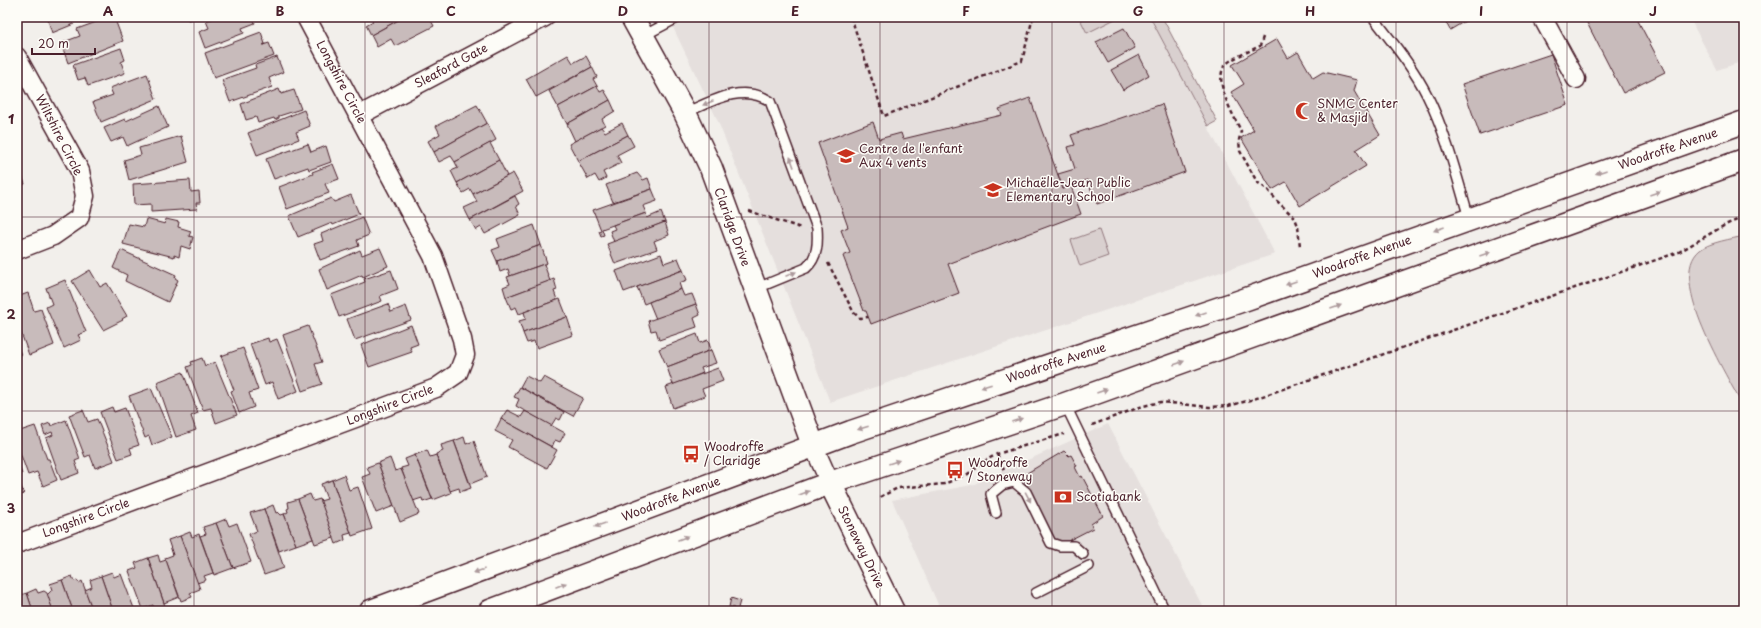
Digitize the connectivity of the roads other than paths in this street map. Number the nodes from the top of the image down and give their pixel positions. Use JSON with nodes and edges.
{"nodes":[{"id":1,"x":306,"y":17,"type":"edge"},
{"id":2,"x":545,"y":17,"type":"edge"},
{"id":3,"x":632,"y":17,"type":"edge"},
{"id":4,"x":679,"y":17,"type":"edge"},
{"id":5,"x":1373,"y":17,"type":"edge"},
{"id":6,"x":1542,"y":17,"type":"edge"},
{"id":7,"x":643,"y":36,"type":"junction"},
{"id":8,"x":17,"y":57,"type":"edge"},
{"id":9,"x":1576,"y":79,"type":"dead end"},
{"id":10,"x":685,"y":113,"type":"junction"},
{"id":11,"x":358,"y":116,"type":"junction"},
{"id":12,"x":1744,"y":122,"type":"edge"},
{"id":13,"x":1744,"y":160,"type":"edge"},
{"id":14,"x":1470,"y":218,"type":"junction"},
{"id":15,"x":17,"y":250,"type":"edge"},
{"id":16,"x":755,"y":288,"type":"junction"},
{"id":17,"x":1065,"y":404,"type":"junction"},
{"id":18,"x":813,"y":445,"type":"junction"},
{"id":19,"x":830,"y":483,"type":"junction"},
{"id":20,"x":996,"y":513,"type":"dead end"},
{"id":21,"x":17,"y":544,"type":"edge"},
{"id":22,"x":1083,"y":554,"type":"dead end"},
{"id":23,"x":1089,"y":566,"type":"dead end"},
{"id":24,"x":1036,"y":593,"type":"dead end"},
{"id":25,"x":371,"y":611,"type":"edge"},
{"id":26,"x":490,"y":611,"type":"edge"},
{"id":27,"x":893,"y":611,"type":"edge"},
{"id":28,"x":1164,"y":611,"type":"edge"}],
"edges":[{"from":1,"to":11,"type":"street","name":"Longshire Circle"},
{"from":2,"to":11,"type":"street","name":"Sleaford Gate"},
{"from":3,"to":7,"type":"main road","name":"Claridge Drive"},
{"from":4,"to":7,"type":"lane"},
{"from":5,"to":14,"type":"lane"},
{"from":6,"to":9,"type":"street"},
{"from":7,"to":10,"type":"main road","name":"Claridge Drive"},
{"from":8,"to":15,"type":"street","name":"Wiltshire Circle"},
{"from":10,"to":16,"type":"main road","name":"Claridge Drive"},
{"from":16,"to":10,"type":"lane","one_way":true},
{"from":11,"to":21,"type":"street","name":"Longshire Circle"},
{"from":12,"to":14,"type":"main road","name":"Woodroffe Avenue","one_way":true},
{"from":17,"to":13,"type":"main road","one_way":true},
{"from":14,"to":18,"type":"main road","name":"Woodroffe Avenue","one_way":true},
{"from":16,"to":18,"type":"main road","name":"Claridge Drive"},
{"from":19,"to":17,"type":"main road","one_way":true},
{"from":17,"to":28,"type":"lane"},
{"from":18,"to":19,"type":"street"},
{"from":18,"to":25,"type":"main road","name":"Woodroffe Avenue","one_way":true},
{"from":26,"to":19,"type":"main road","one_way":true},
{"from":19,"to":27,"type":"main road","name":"Stoneway Drive"},
{"from":20,"to":22,"type":"lane","one_way":true},
{"from":23,"to":24,"type":"lane"}]}
